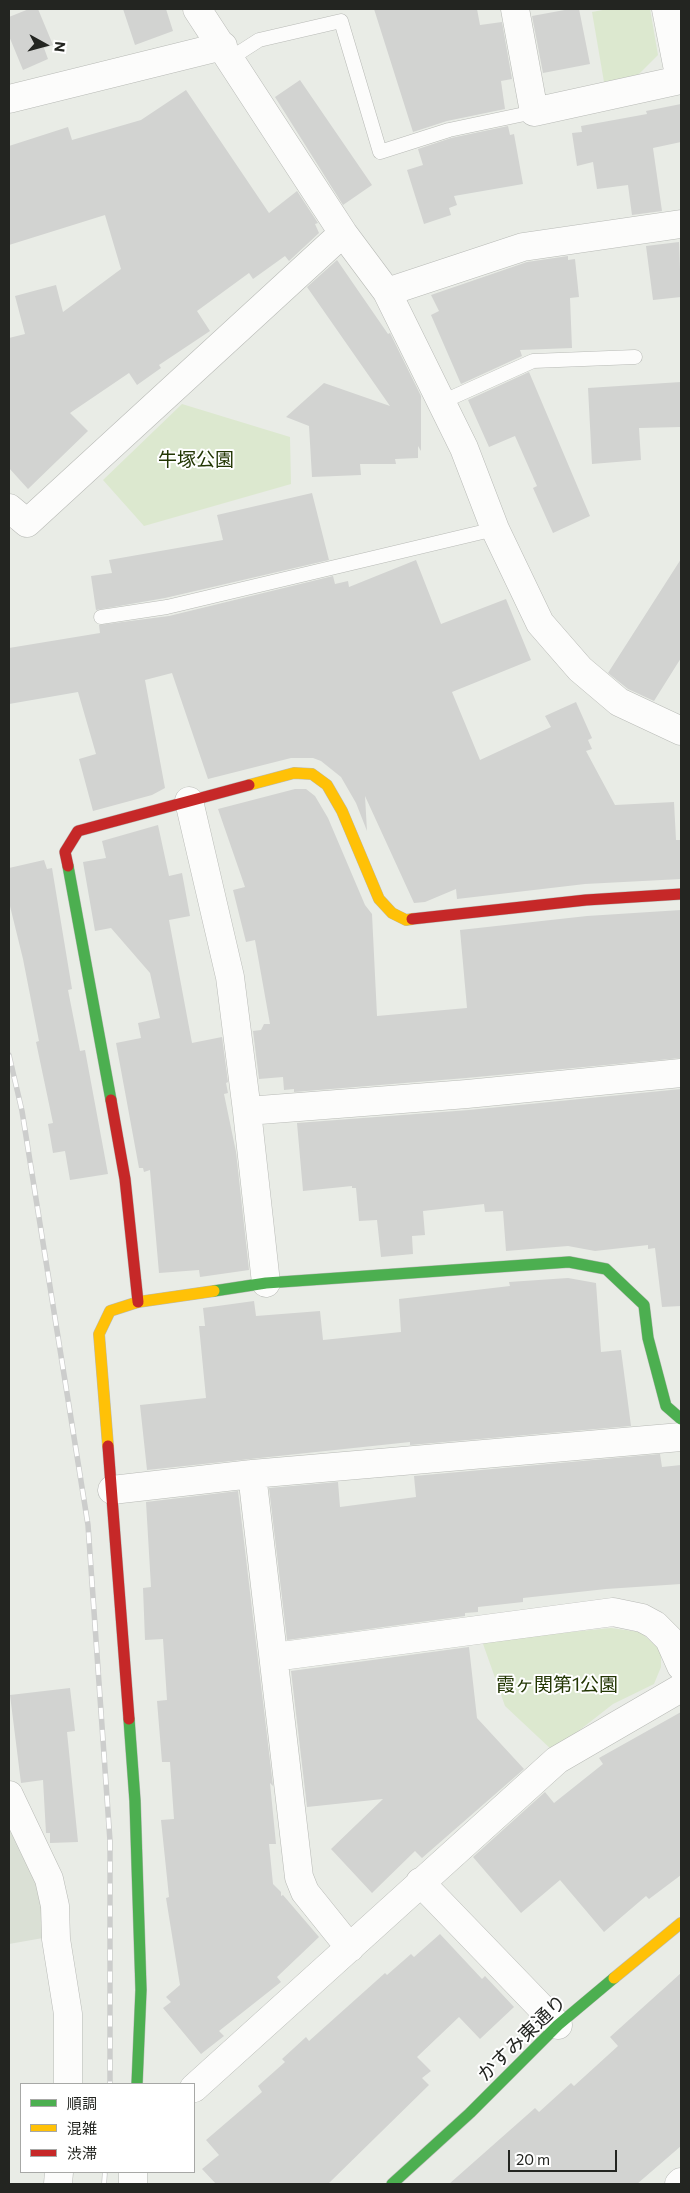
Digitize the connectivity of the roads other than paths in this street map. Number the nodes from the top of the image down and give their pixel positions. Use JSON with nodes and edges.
{"nodes":[{"id":1,"x":197,"y":9,"type":"edge"},
{"id":2,"x":515,"y":9,"type":"edge"},
{"id":3,"x":666,"y":9,"type":"edge"},
{"id":4,"x":227,"y":52,"type":"junction"},
{"id":5,"x":9,"y":99,"type":"edge"},
{"id":6,"x":534,"y":112,"type":"junction"},
{"id":7,"x":681,"y":224,"type":"edge"},
{"id":8,"x":343,"y":233,"type":"junction"},
{"id":9,"x":387,"y":292,"type":"junction"},
{"id":10,"x":635,"y":357,"type":"dead end"},
{"id":11,"x":442,"y":402,"type":"junction"},
{"id":12,"x":9,"y":508,"type":"edge"},
{"id":13,"x":495,"y":529,"type":"junction"},
{"id":14,"x":101,"y":616,"type":"dead end"},
{"id":15,"x":681,"y":731,"type":"edge"},
{"id":16,"x":189,"y":801,"type":"junction"},
{"id":17,"x":681,"y":894,"type":"edge"},
{"id":18,"x":681,"y":1072,"type":"edge"},
{"id":19,"x":247,"y":1111,"type":"junction"},
{"id":20,"x":266,"y":1283,"type":"junction"},
{"id":21,"x":138,"y":1302,"type":"junction"},
{"id":22,"x":681,"y":1419,"type":"edge"},
{"id":23,"x":681,"y":1437,"type":"edge"},
{"id":24,"x":252,"y":1474,"type":"junction"},
{"id":25,"x":112,"y":1490,"type":"junction"},
{"id":26,"x":274,"y":1657,"type":"junction"},
{"id":27,"x":681,"y":1666,"type":"edge"},
{"id":28,"x":681,"y":1688,"type":"edge"},
{"id":29,"x":9,"y":1795,"type":"edge"},
{"id":30,"x":420,"y":1882,"type":"junction"},
{"id":31,"x":677,"y":1933,"type":"edge"},
{"id":32,"x":350,"y":1948,"type":"junction"},
{"id":33,"x":558,"y":2024,"type":"junction"},
{"id":34,"x":68,"y":2083,"type":"edge"},
{"id":35,"x":137,"y":2083,"type":"edge"},
{"id":36,"x":195,"y":2087,"type":"edge"},
{"id":37,"x":392,"y":2184,"type":"edge"}],
"edges":[{"from":1,"to":4,"type":"street"},
{"from":2,"to":6,"type":"street"},
{"from":3,"to":6,"type":"street"},
{"from":4,"to":5,"type":"street"},
{"from":4,"to":6,"type":"lane"},
{"from":4,"to":8,"type":"street"},
{"from":7,"to":9,"type":"street"},
{"from":8,"to":9,"type":"street"},
{"from":8,"to":12,"type":"street"},
{"from":9,"to":11,"type":"street"},
{"from":10,"to":11,"type":"lane"},
{"from":11,"to":13,"type":"street"},
{"from":13,"to":14,"type":"lane"},
{"from":13,"to":15,"type":"street"},
{"from":16,"to":17,"type":"street"},
{"from":16,"to":19,"type":"street"},
{"from":16,"to":21,"type":"street"},
{"from":18,"to":19,"type":"street"},
{"from":19,"to":20,"type":"street"},
{"from":20,"to":21,"type":"street"},
{"from":20,"to":22,"type":"street"},
{"from":21,"to":25,"type":"street"},
{"from":23,"to":24,"type":"street"},
{"from":24,"to":25,"type":"street"},
{"from":24,"to":26,"type":"street"},
{"from":25,"to":35,"type":"street"},
{"from":26,"to":27,"type":"street"},
{"from":26,"to":32,"type":"street"},
{"from":28,"to":30,"type":"street"},
{"from":29,"to":34,"type":"street"},
{"from":30,"to":32,"type":"street"},
{"from":30,"to":33,"type":"street"},
{"from":31,"to":33,"type":"street","name":"かすみ東通り"},
{"from":32,"to":36,"type":"street"},
{"from":33,"to":37,"type":"street","name":"かすみ東通り"}]}
